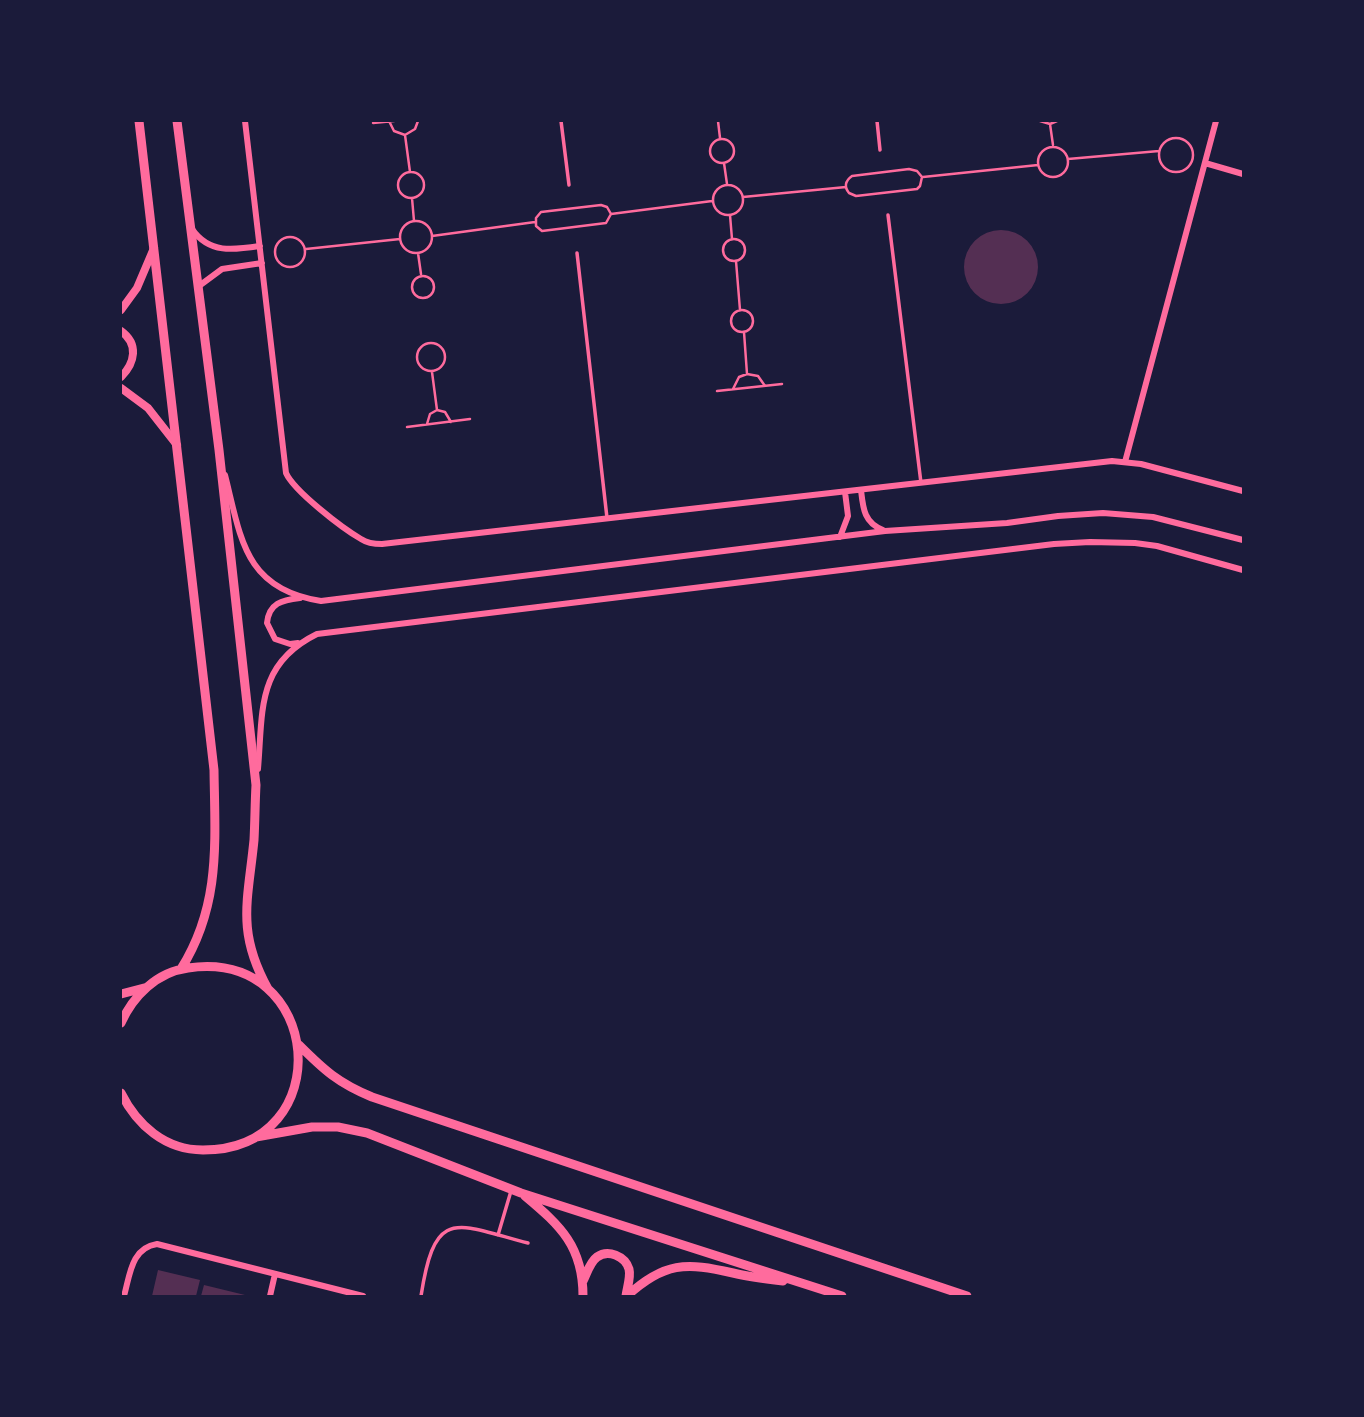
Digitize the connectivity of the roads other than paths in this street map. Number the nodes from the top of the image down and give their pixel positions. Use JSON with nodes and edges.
{"nodes":[{"id":1,"x":139,"y":121,"type":"edge"},
{"id":2,"x":177,"y":121,"type":"edge"},
{"id":3,"x":245,"y":121,"type":"edge"},
{"id":4,"x":561,"y":121,"type":"edge"},
{"id":5,"x":877,"y":121,"type":"edge"},
{"id":6,"x":1216,"y":121,"type":"edge"},
{"id":7,"x":880,"y":149,"type":"dead end"},
{"id":8,"x":1205,"y":163,"type":"junction"},
{"id":9,"x":1243,"y":174,"type":"edge"},
{"id":10,"x":569,"y":185,"type":"dead end"},
{"id":11,"x":888,"y":215,"type":"dead end"},
{"id":12,"x":191,"y":227,"type":"junction"},
{"id":13,"x":155,"y":245,"type":"junction"},
{"id":14,"x":260,"y":246,"type":"junction"},
{"id":15,"x":578,"y":253,"type":"dead end"},
{"id":16,"x":262,"y":263,"type":"junction"},
{"id":17,"x":199,"y":286,"type":"junction"},
{"id":18,"x":121,"y":310,"type":"edge"},
{"id":19,"x":121,"y":331,"type":"edge"},
{"id":20,"x":121,"y":377,"type":"edge"},
{"id":21,"x":121,"y":388,"type":"edge"},
{"id":22,"x":177,"y":445,"type":"junction"},
{"id":23,"x":219,"y":450,"type":"junction"},
{"id":24,"x":1125,"y":462,"type":"junction"},
{"id":25,"x":921,"y":483,"type":"junction"},
{"id":26,"x":861,"y":490,"type":"junction"},
{"id":27,"x":1243,"y":491,"type":"edge"},
{"id":28,"x":845,"y":492,"type":"junction"},
{"id":29,"x":607,"y":518,"type":"junction"},
{"id":30,"x":885,"y":531,"type":"junction"},
{"id":31,"x":841,"y":537,"type":"junction"},
{"id":32,"x":1243,"y":540,"type":"edge"},
{"id":33,"x":1243,"y":570,"type":"edge"},
{"id":34,"x":302,"y":597,"type":"junction"},
{"id":35,"x":300,"y":643,"type":"junction"},
{"id":36,"x":256,"y":785,"type":"junction"},
{"id":37,"x":181,"y":969,"type":"junction"},
{"id":38,"x":146,"y":988,"type":"junction"},
{"id":39,"x":268,"y":989,"type":"junction"},
{"id":40,"x":121,"y":994,"type":"edge"},
{"id":41,"x":121,"y":1023,"type":"edge"},
{"id":42,"x":299,"y":1045,"type":"junction"},
{"id":43,"x":121,"y":1093,"type":"edge"},
{"id":44,"x":256,"y":1137,"type":"junction"},
{"id":45,"x":516,"y":1191,"type":"junction"},
{"id":46,"x":498,"y":1235,"type":"junction"},
{"id":47,"x":528,"y":1242,"type":"dead end"},
{"id":48,"x":275,"y":1274,"type":"junction"},
{"id":49,"x":583,"y":1281,"type":"junction"},
{"id":50,"x":809,"y":1285,"type":"junction"},
{"id":51,"x":124,"y":1296,"type":"edge"},
{"id":52,"x":270,"y":1296,"type":"edge"},
{"id":53,"x":363,"y":1296,"type":"edge"},
{"id":54,"x":421,"y":1296,"type":"edge"},
{"id":55,"x":583,"y":1296,"type":"edge"},
{"id":56,"x":626,"y":1296,"type":"edge"},
{"id":57,"x":842,"y":1296,"type":"edge"},
{"id":58,"x":967,"y":1296,"type":"edge"}],
"edges":[{"from":1,"to":13,"type":"main road"},
{"from":2,"to":12,"type":"main road"},
{"from":3,"to":14,"type":"street"},
{"from":4,"to":10,"type":"lane"},
{"from":5,"to":7,"type":"lane"},
{"from":6,"to":8,"type":"street"},
{"from":8,"to":9,"type":"street"},
{"from":8,"to":24,"type":"street"},
{"from":11,"to":25,"type":"lane"},
{"from":12,"to":14,"type":"street"},
{"from":12,"to":17,"type":"main road"},
{"from":13,"to":18,"type":"street"},
{"from":13,"to":22,"type":"main road"},
{"from":14,"to":16,"type":"street"},
{"from":15,"to":29,"type":"lane"},
{"from":16,"to":17,"type":"street"},
{"from":16,"to":29,"type":"street"},
{"from":17,"to":23,"type":"main road"},
{"from":19,"to":20,"type":"street"},
{"from":21,"to":22,"type":"street"},
{"from":22,"to":37,"type":"main road"},
{"from":23,"to":34,"type":"street"},
{"from":23,"to":36,"type":"main road"},
{"from":24,"to":25,"type":"street"},
{"from":24,"to":27,"type":"street"},
{"from":25,"to":26,"type":"street"},
{"from":26,"to":28,"type":"street"},
{"from":26,"to":30,"type":"street"},
{"from":28,"to":29,"type":"street"},
{"from":28,"to":31,"type":"street"},
{"from":30,"to":31,"type":"street"},
{"from":30,"to":32,"type":"street"},
{"from":31,"to":34,"type":"street"},
{"from":33,"to":35,"type":"street"},
{"from":34,"to":35,"type":"street"},
{"from":35,"to":36,"type":"street"},
{"from":36,"to":39,"type":"main road"},
{"from":37,"to":38,"type":"main road"},
{"from":37,"to":39,"type":"main road"},
{"from":38,"to":40,"type":"main road"},
{"from":38,"to":41,"type":"main road"},
{"from":39,"to":42,"type":"main road"},
{"from":42,"to":44,"type":"main road"},
{"from":42,"to":58,"type":"main road"},
{"from":43,"to":44,"type":"main road"},
{"from":44,"to":45,"type":"main road"},
{"from":45,"to":46,"type":"lane"},
{"from":45,"to":49,"type":"main road"},
{"from":45,"to":50,"type":"main road"},
{"from":46,"to":47,"type":"lane"},
{"from":46,"to":54,"type":"lane"},
{"from":48,"to":51,"type":"street"},
{"from":48,"to":52,"type":"street"},
{"from":48,"to":53,"type":"street"},
{"from":49,"to":55,"type":"main road"},
{"from":49,"to":56,"type":"main road"},
{"from":50,"to":56,"type":"main road"},
{"from":50,"to":57,"type":"main road"}]}
